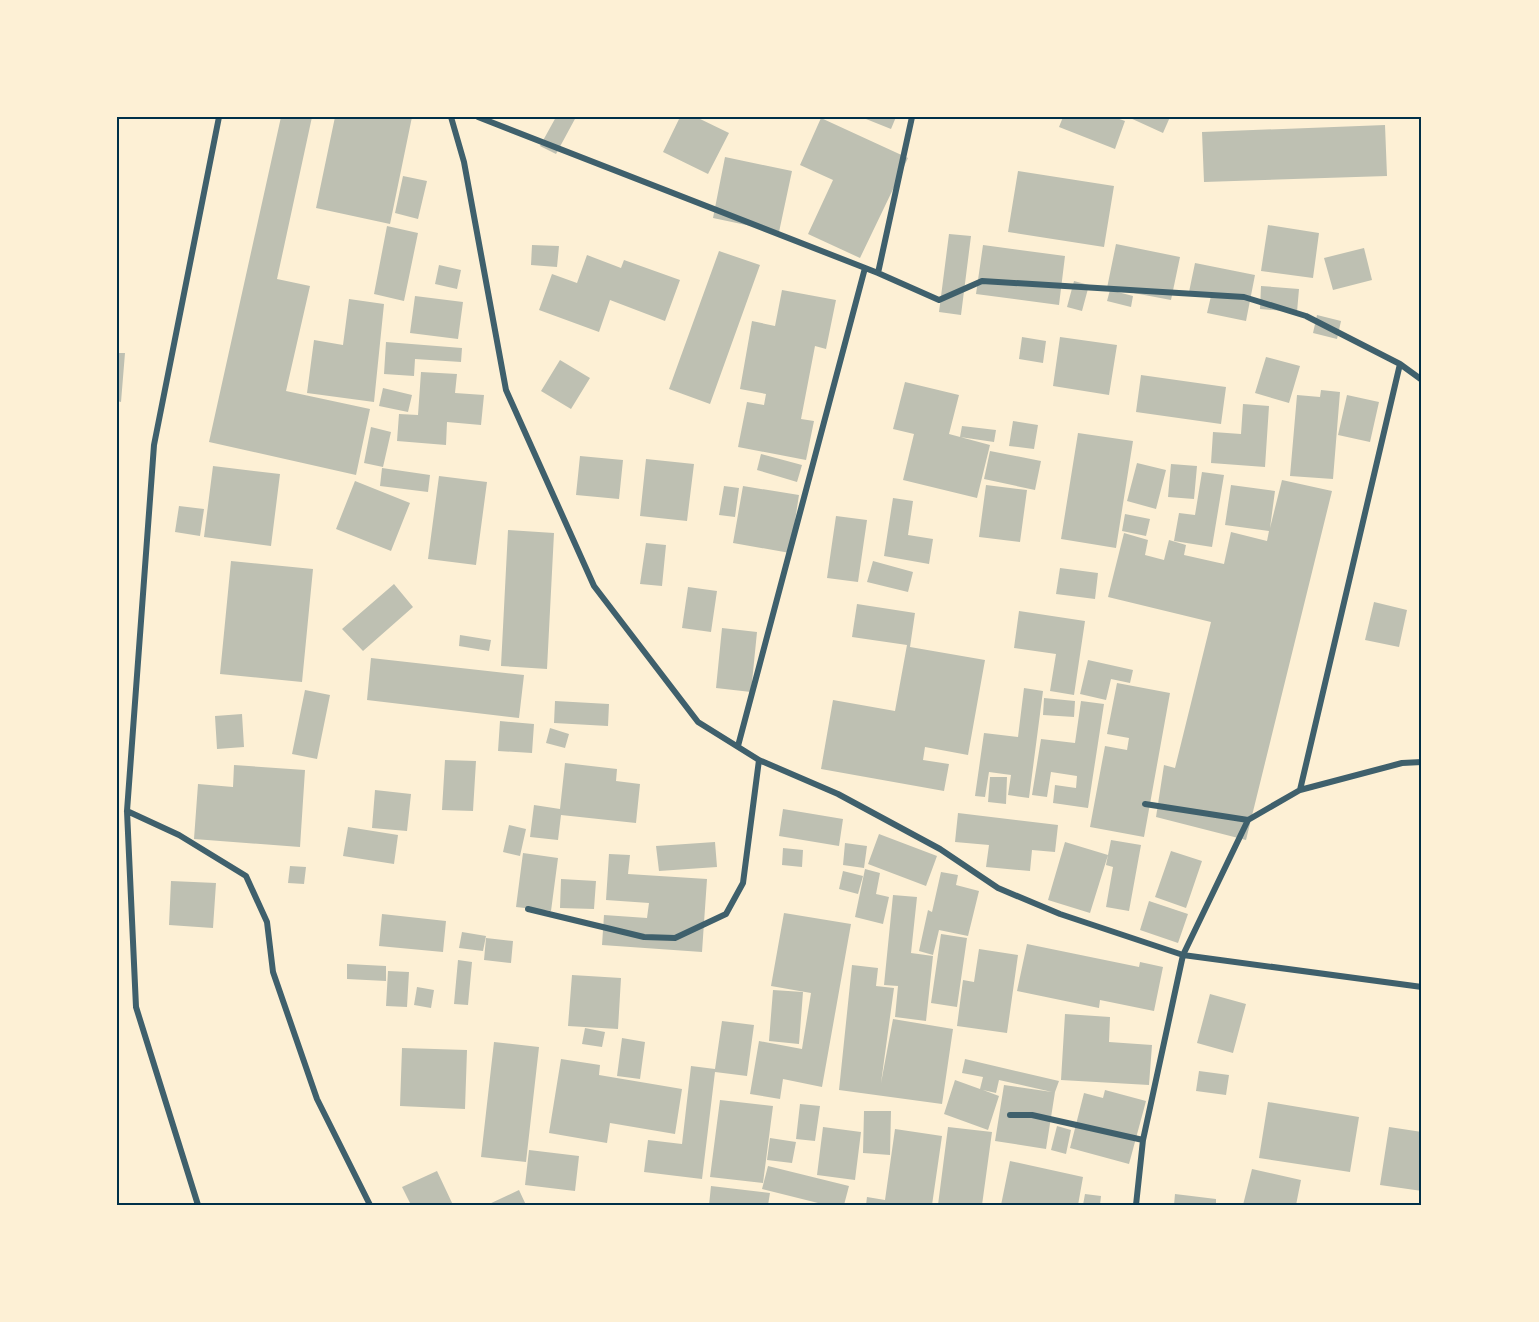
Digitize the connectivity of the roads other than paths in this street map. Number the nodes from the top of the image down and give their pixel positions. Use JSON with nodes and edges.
{"nodes":[{"id":1,"x":219,"y":117,"type":"edge"},
{"id":2,"x":451,"y":117,"type":"edge"},
{"id":3,"x":478,"y":117,"type":"edge"},
{"id":4,"x":912,"y":117,"type":"edge"},
{"id":5,"x":866,"y":268,"type":"junction"},
{"id":6,"x":878,"y":273,"type":"junction"},
{"id":7,"x":1400,"y":364,"type":"junction"},
{"id":8,"x":1422,"y":380,"type":"edge"},
{"id":9,"x":738,"y":746,"type":"junction"},
{"id":10,"x":759,"y":760,"type":"junction"},
{"id":11,"x":1422,"y":762,"type":"edge"},
{"id":12,"x":1300,"y":790,"type":"junction"},
{"id":13,"x":1145,"y":804,"type":"dead end"},
{"id":14,"x":127,"y":811,"type":"junction"},
{"id":15,"x":1248,"y":820,"type":"junction"},
{"id":16,"x":528,"y":909,"type":"dead end"},
{"id":17,"x":1183,"y":955,"type":"junction"},
{"id":18,"x":1422,"y":987,"type":"edge"},
{"id":19,"x":1010,"y":1115,"type":"dead end"},
{"id":20,"x":1143,"y":1140,"type":"junction"},
{"id":21,"x":198,"y":1205,"type":"edge"},
{"id":22,"x":370,"y":1205,"type":"edge"},
{"id":23,"x":1136,"y":1205,"type":"edge"}],
"edges":[{"from":1,"to":14,"type":"street"},
{"from":2,"to":9,"type":"street"},
{"from":3,"to":5,"type":"street"},
{"from":4,"to":6,"type":"street"},
{"from":5,"to":6,"type":"street"},
{"from":5,"to":9,"type":"street"},
{"from":6,"to":7,"type":"street"},
{"from":7,"to":8,"type":"street"},
{"from":7,"to":12,"type":"street"},
{"from":9,"to":10,"type":"street"},
{"from":10,"to":16,"type":"street"},
{"from":10,"to":17,"type":"street"},
{"from":11,"to":12,"type":"street"},
{"from":12,"to":15,"type":"street"},
{"from":13,"to":15,"type":"street"},
{"from":14,"to":21,"type":"street"},
{"from":14,"to":22,"type":"street"},
{"from":15,"to":17,"type":"street"},
{"from":17,"to":18,"type":"street"},
{"from":17,"to":20,"type":"street"},
{"from":19,"to":20,"type":"street"},
{"from":20,"to":23,"type":"street"}]}
